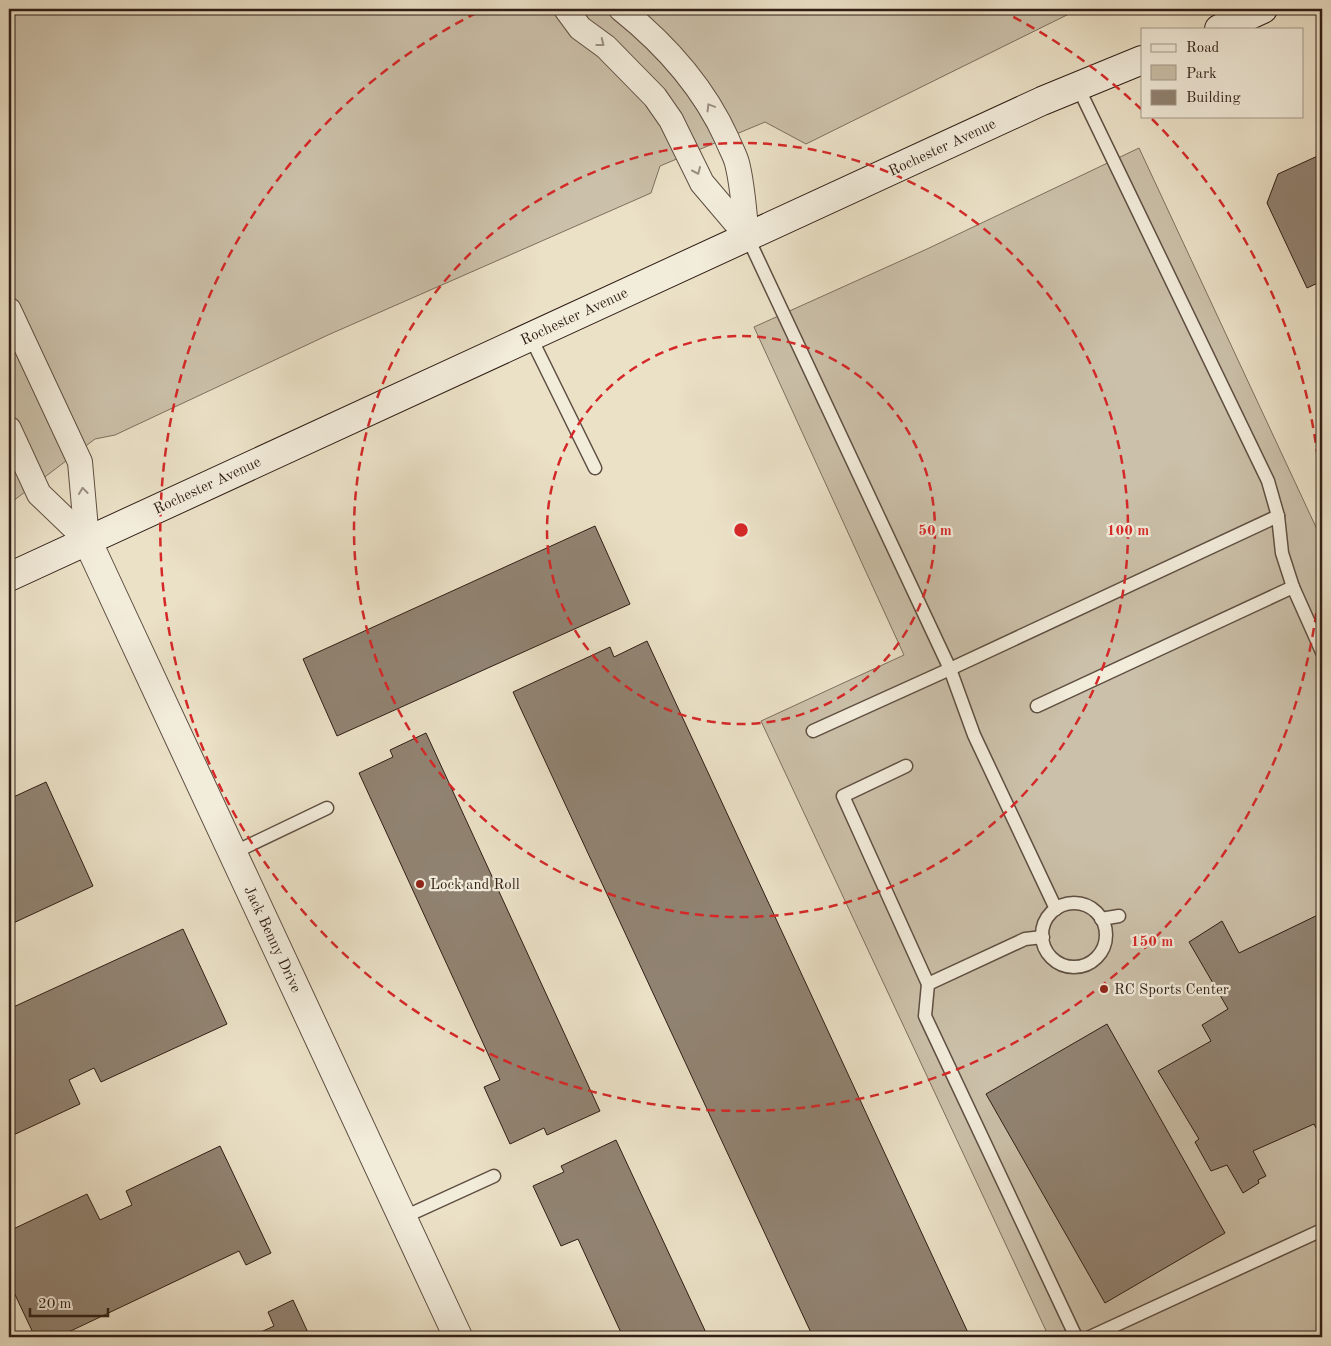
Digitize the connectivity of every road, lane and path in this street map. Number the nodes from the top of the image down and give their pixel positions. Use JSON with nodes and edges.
{"nodes":[{"id":1,"x":566,"y":9,"type":"edge"},
{"id":2,"x":621,"y":9,"type":"edge"},
{"id":3,"x":1262,"y":9,"type":"edge"},
{"id":4,"x":1221,"y":28,"type":"edge"},
{"id":5,"x":1141,"y":60,"type":"edge"},
{"id":6,"x":1077,"y":85,"type":"junction"},
{"id":7,"x":747,"y":236,"type":"junction"},
{"id":8,"x":9,"y":310,"type":"edge"},
{"id":9,"x":530,"y":336,"type":"junction"},
{"id":10,"x":9,"y":429,"type":"edge"},
{"id":11,"x":595,"y":468,"type":"dead end"},
{"id":12,"x":1278,"y":516,"type":"junction"},
{"id":13,"x":87,"y":540,"type":"junction"},
{"id":14,"x":9,"y":577,"type":"edge"},
{"id":15,"x":1292,"y":587,"type":"junction"},
{"id":16,"x":1322,"y":652,"type":"edge"},
{"id":17,"x":950,"y":669,"type":"junction"},
{"id":18,"x":1037,"y":706,"type":"dead end"},
{"id":19,"x":812,"y":731,"type":"dead end"},
{"id":20,"x":906,"y":766,"type":"dead end"},
{"id":21,"x":327,"y":808,"type":"dead end"},
{"id":22,"x":233,"y":853,"type":"junction"},
{"id":23,"x":1056,"y":909,"type":"junction"},
{"id":24,"x":1119,"y":916,"type":"dead end"},
{"id":25,"x":1102,"y":919,"type":"junction"},
{"id":26,"x":1043,"y":937,"type":"junction"},
{"id":27,"x":928,"y":984,"type":"junction"},
{"id":28,"x":494,"y":1176,"type":"dead end"},
{"id":29,"x":402,"y":1218,"type":"junction"},
{"id":30,"x":1322,"y":1230,"type":"edge"},
{"id":31,"x":458,"y":1337,"type":"edge"},
{"id":32,"x":1076,"y":1337,"type":"edge"},
{"id":33,"x":1090,"y":1337,"type":"edge"}],
"edges":[{"from":1,"to":7,"type":"street","one_way":true},
{"from":7,"to":2,"type":"street","one_way":true},
{"from":3,"to":4,"type":"main road"},
{"from":5,"to":6,"type":"main road","name":"Rochester Avenue"},
{"from":6,"to":7,"type":"main road","name":"Rochester Avenue"},
{"from":6,"to":12,"type":"lane"},
{"from":7,"to":9,"type":"main road","name":"Rochester Avenue"},
{"from":7,"to":17,"type":"lane"},
{"from":13,"to":8,"type":"street","name":"Jack Benny Drive","one_way":true},
{"from":9,"to":11,"type":"lane"},
{"from":9,"to":13,"type":"main road","name":"Rochester Avenue"},
{"from":10,"to":13,"type":"street","name":"Jack Benny Drive"},
{"from":12,"to":15,"type":"lane"},
{"from":12,"to":17,"type":"lane"},
{"from":13,"to":14,"type":"main road","name":"Rochester Avenue"},
{"from":13,"to":22,"type":"main road","name":"Jack Benny Drive"},
{"from":15,"to":16,"type":"lane"},
{"from":15,"to":18,"type":"lane"},
{"from":17,"to":19,"type":"lane"},
{"from":17,"to":23,"type":"lane"},
{"from":20,"to":27,"type":"lane"},
{"from":21,"to":22,"type":"lane"},
{"from":22,"to":29,"type":"main road","name":"Jack Benny Drive"},
{"from":23,"to":25,"type":"lane"},
{"from":23,"to":26,"type":"lane"},
{"from":24,"to":25,"type":"lane"},
{"from":25,"to":26,"type":"lane"},
{"from":26,"to":27,"type":"lane"},
{"from":27,"to":32,"type":"lane"},
{"from":28,"to":29,"type":"lane"},
{"from":29,"to":31,"type":"main road","name":"Jack Benny Drive"},
{"from":30,"to":33,"type":"lane"}]}
